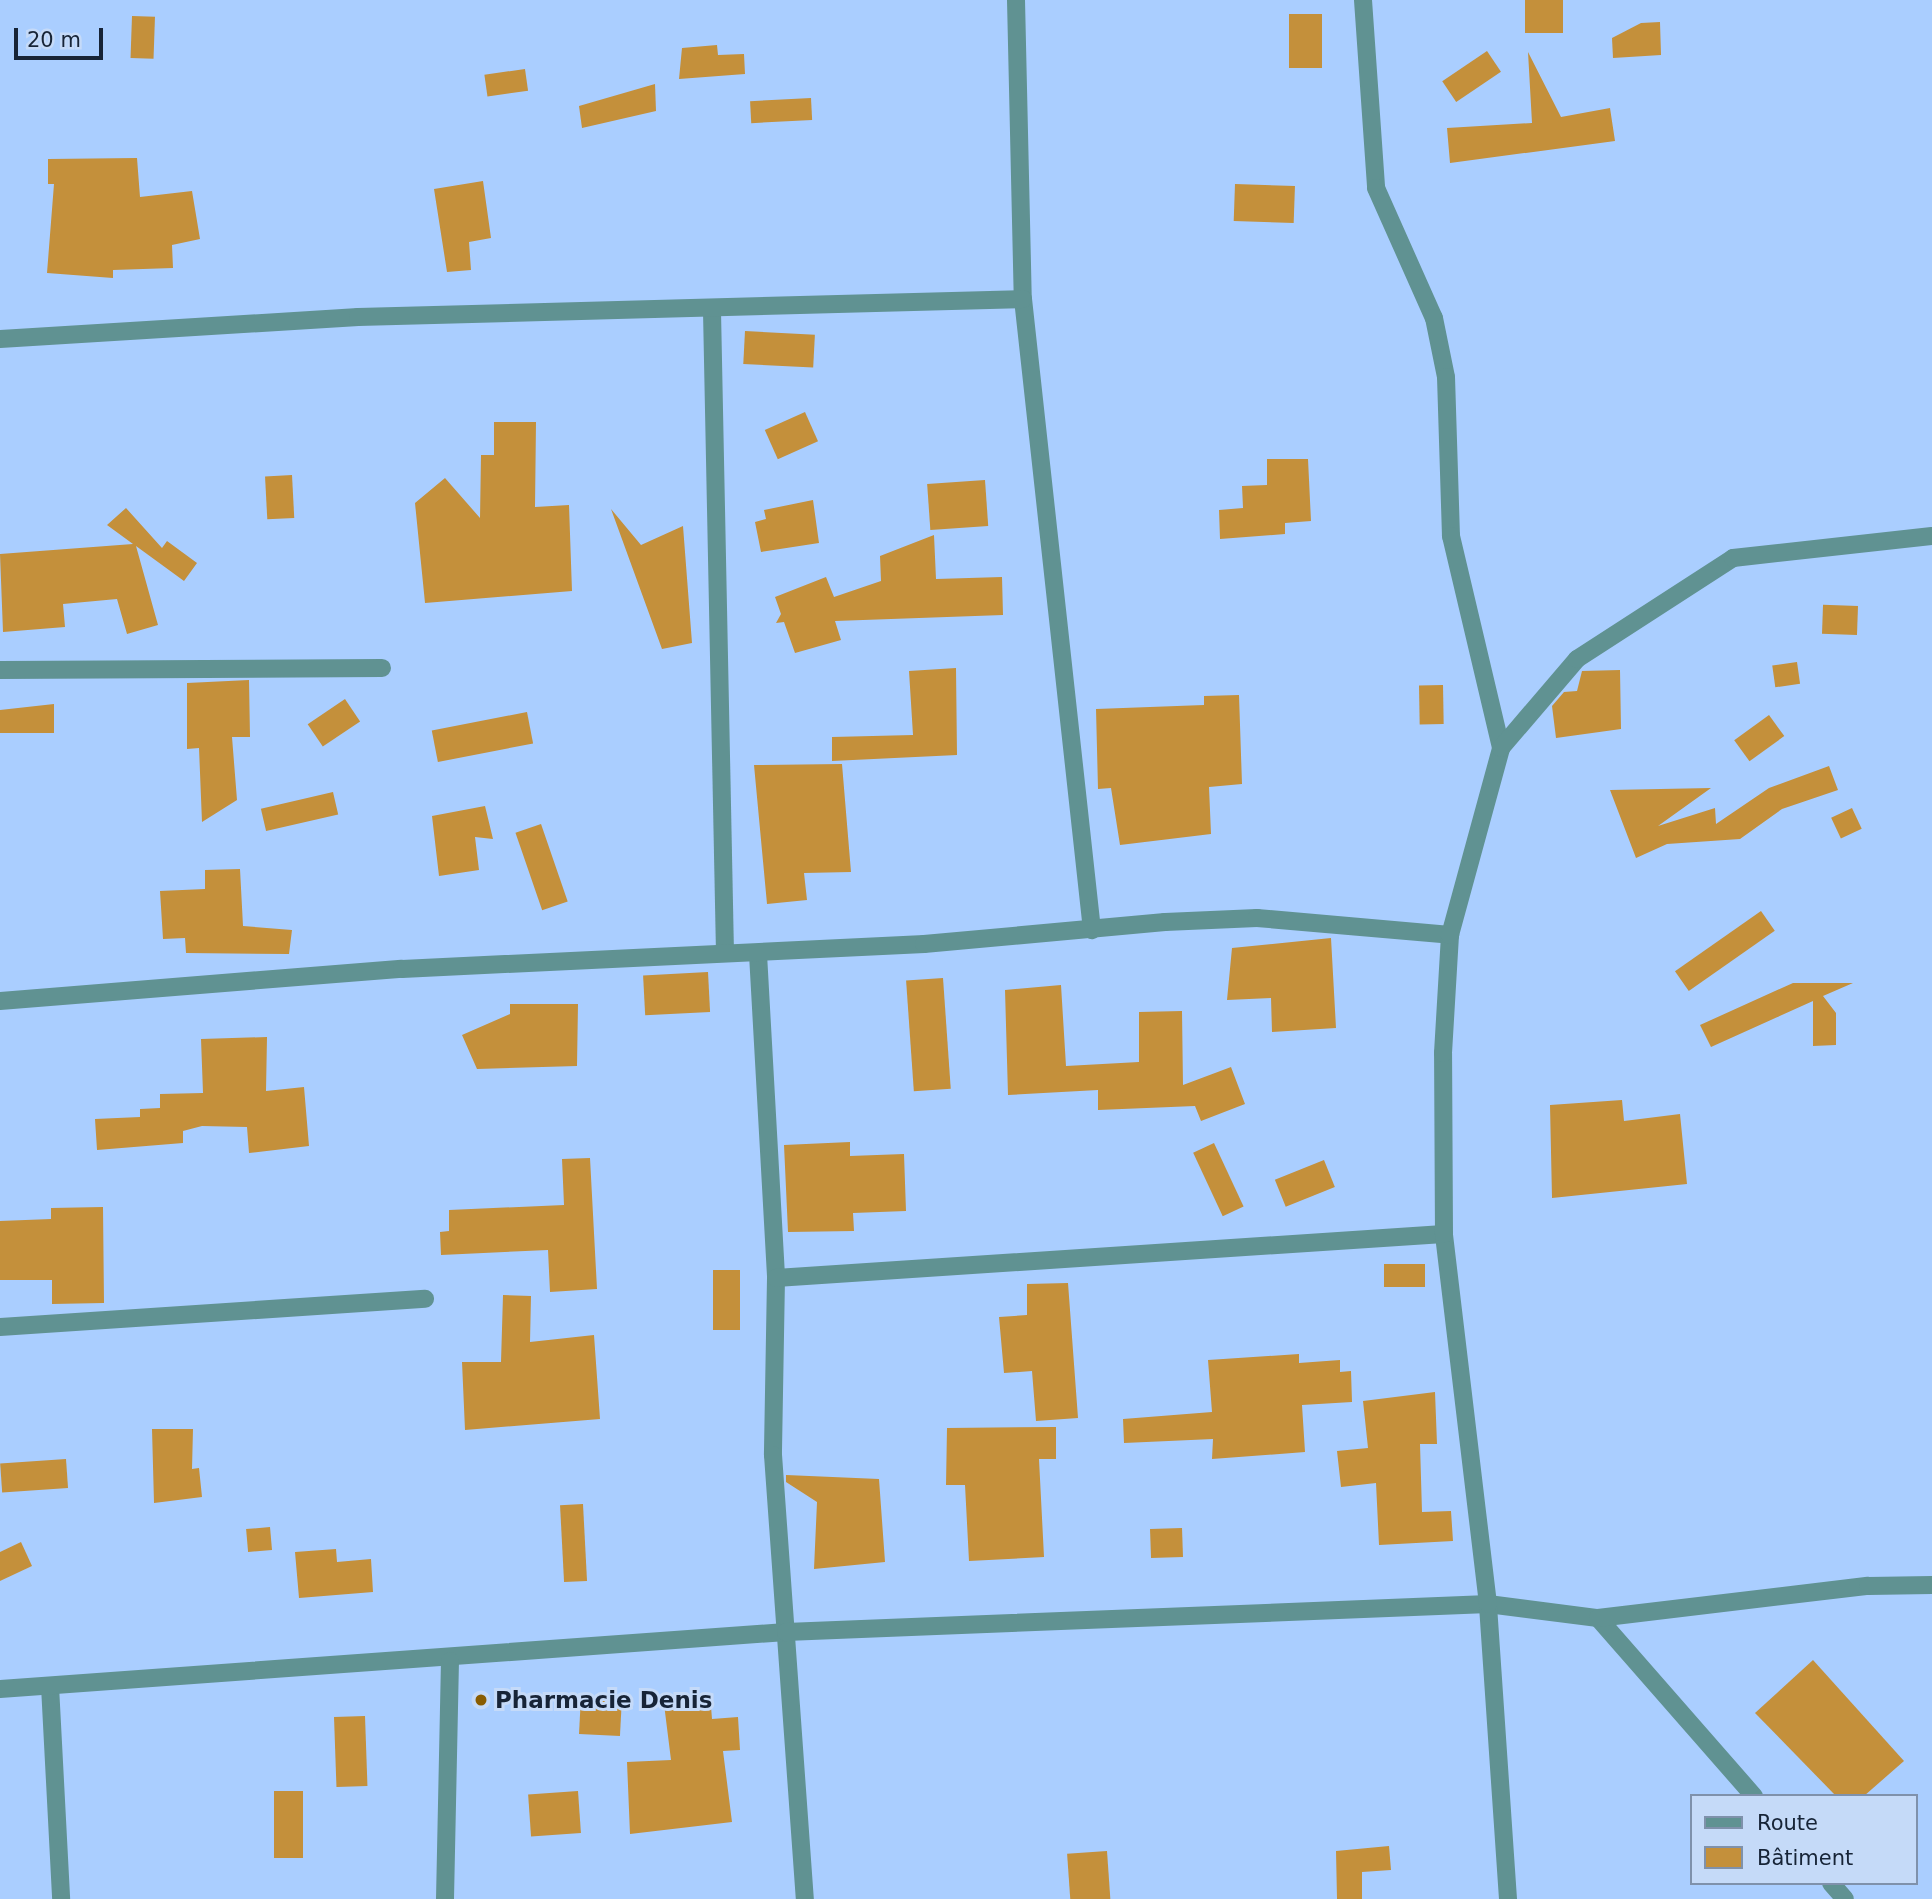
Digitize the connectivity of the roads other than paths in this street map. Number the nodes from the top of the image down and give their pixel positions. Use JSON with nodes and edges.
{"nodes":[{"id":1,"x":1016,"y":0,"type":"edge"},
{"id":2,"x":1363,"y":0,"type":"edge"},
{"id":3,"x":1023,"y":299,"type":"junction"},
{"id":4,"x":712,"y":311,"type":"junction"},
{"id":5,"x":0,"y":339,"type":"edge"},
{"id":6,"x":1932,"y":536,"type":"edge"},
{"id":7,"x":382,"y":668,"type":"dead end"},
{"id":8,"x":0,"y":670,"type":"edge"},
{"id":9,"x":1501,"y":748,"type":"junction"},
{"id":10,"x":1091,"y":930,"type":"junction"},
{"id":11,"x":1450,"y":935,"type":"junction"},
{"id":12,"x":724,"y":952,"type":"junction"},
{"id":13,"x":758,"y":954,"type":"junction"},
{"id":14,"x":0,"y":1001,"type":"edge"},
{"id":15,"x":1444,"y":1234,"type":"junction"},
{"id":16,"x":776,"y":1278,"type":"junction"},
{"id":17,"x":425,"y":1299,"type":"dead end"},
{"id":18,"x":0,"y":1327,"type":"edge"},
{"id":19,"x":1932,"y":1585,"type":"edge"},
{"id":20,"x":1488,"y":1604,"type":"junction"},
{"id":21,"x":1598,"y":1618,"type":"junction"},
{"id":22,"x":786,"y":1632,"type":"junction"},
{"id":23,"x":450,"y":1661,"type":"junction"},
{"id":24,"x":50,"y":1686,"type":"junction"},
{"id":25,"x":0,"y":1689,"type":"edge"},
{"id":26,"x":1752,"y":1794,"type":"edge"},
{"id":27,"x":1833,"y":1885,"type":"edge"},
{"id":28,"x":61,"y":1899,"type":"edge"},
{"id":29,"x":444,"y":1899,"type":"edge"},
{"id":30,"x":805,"y":1899,"type":"edge"},
{"id":31,"x":1508,"y":1899,"type":"edge"},
{"id":32,"x":1845,"y":1899,"type":"edge"}],
"edges":[{"from":1,"to":3,"type":"street"},
{"from":2,"to":9,"type":"street"},
{"from":3,"to":4,"type":"street"},
{"from":3,"to":10,"type":"street"},
{"from":4,"to":5,"type":"street"},
{"from":4,"to":12,"type":"street"},
{"from":6,"to":9,"type":"street"},
{"from":7,"to":8,"type":"street"},
{"from":9,"to":11,"type":"street"},
{"from":10,"to":11,"type":"street"},
{"from":10,"to":13,"type":"street"},
{"from":11,"to":15,"type":"street"},
{"from":12,"to":13,"type":"street"},
{"from":12,"to":14,"type":"street"},
{"from":13,"to":16,"type":"street"},
{"from":15,"to":16,"type":"street"},
{"from":15,"to":20,"type":"street"},
{"from":16,"to":22,"type":"street"},
{"from":17,"to":18,"type":"street"},
{"from":19,"to":21,"type":"street"},
{"from":20,"to":21,"type":"street"},
{"from":20,"to":22,"type":"street"},
{"from":20,"to":31,"type":"street"},
{"from":21,"to":26,"type":"street"},
{"from":22,"to":23,"type":"street"},
{"from":22,"to":30,"type":"street"},
{"from":23,"to":24,"type":"street"},
{"from":23,"to":29,"type":"street"},
{"from":24,"to":25,"type":"street"},
{"from":24,"to":28,"type":"street"},
{"from":27,"to":32,"type":"street"}]}
